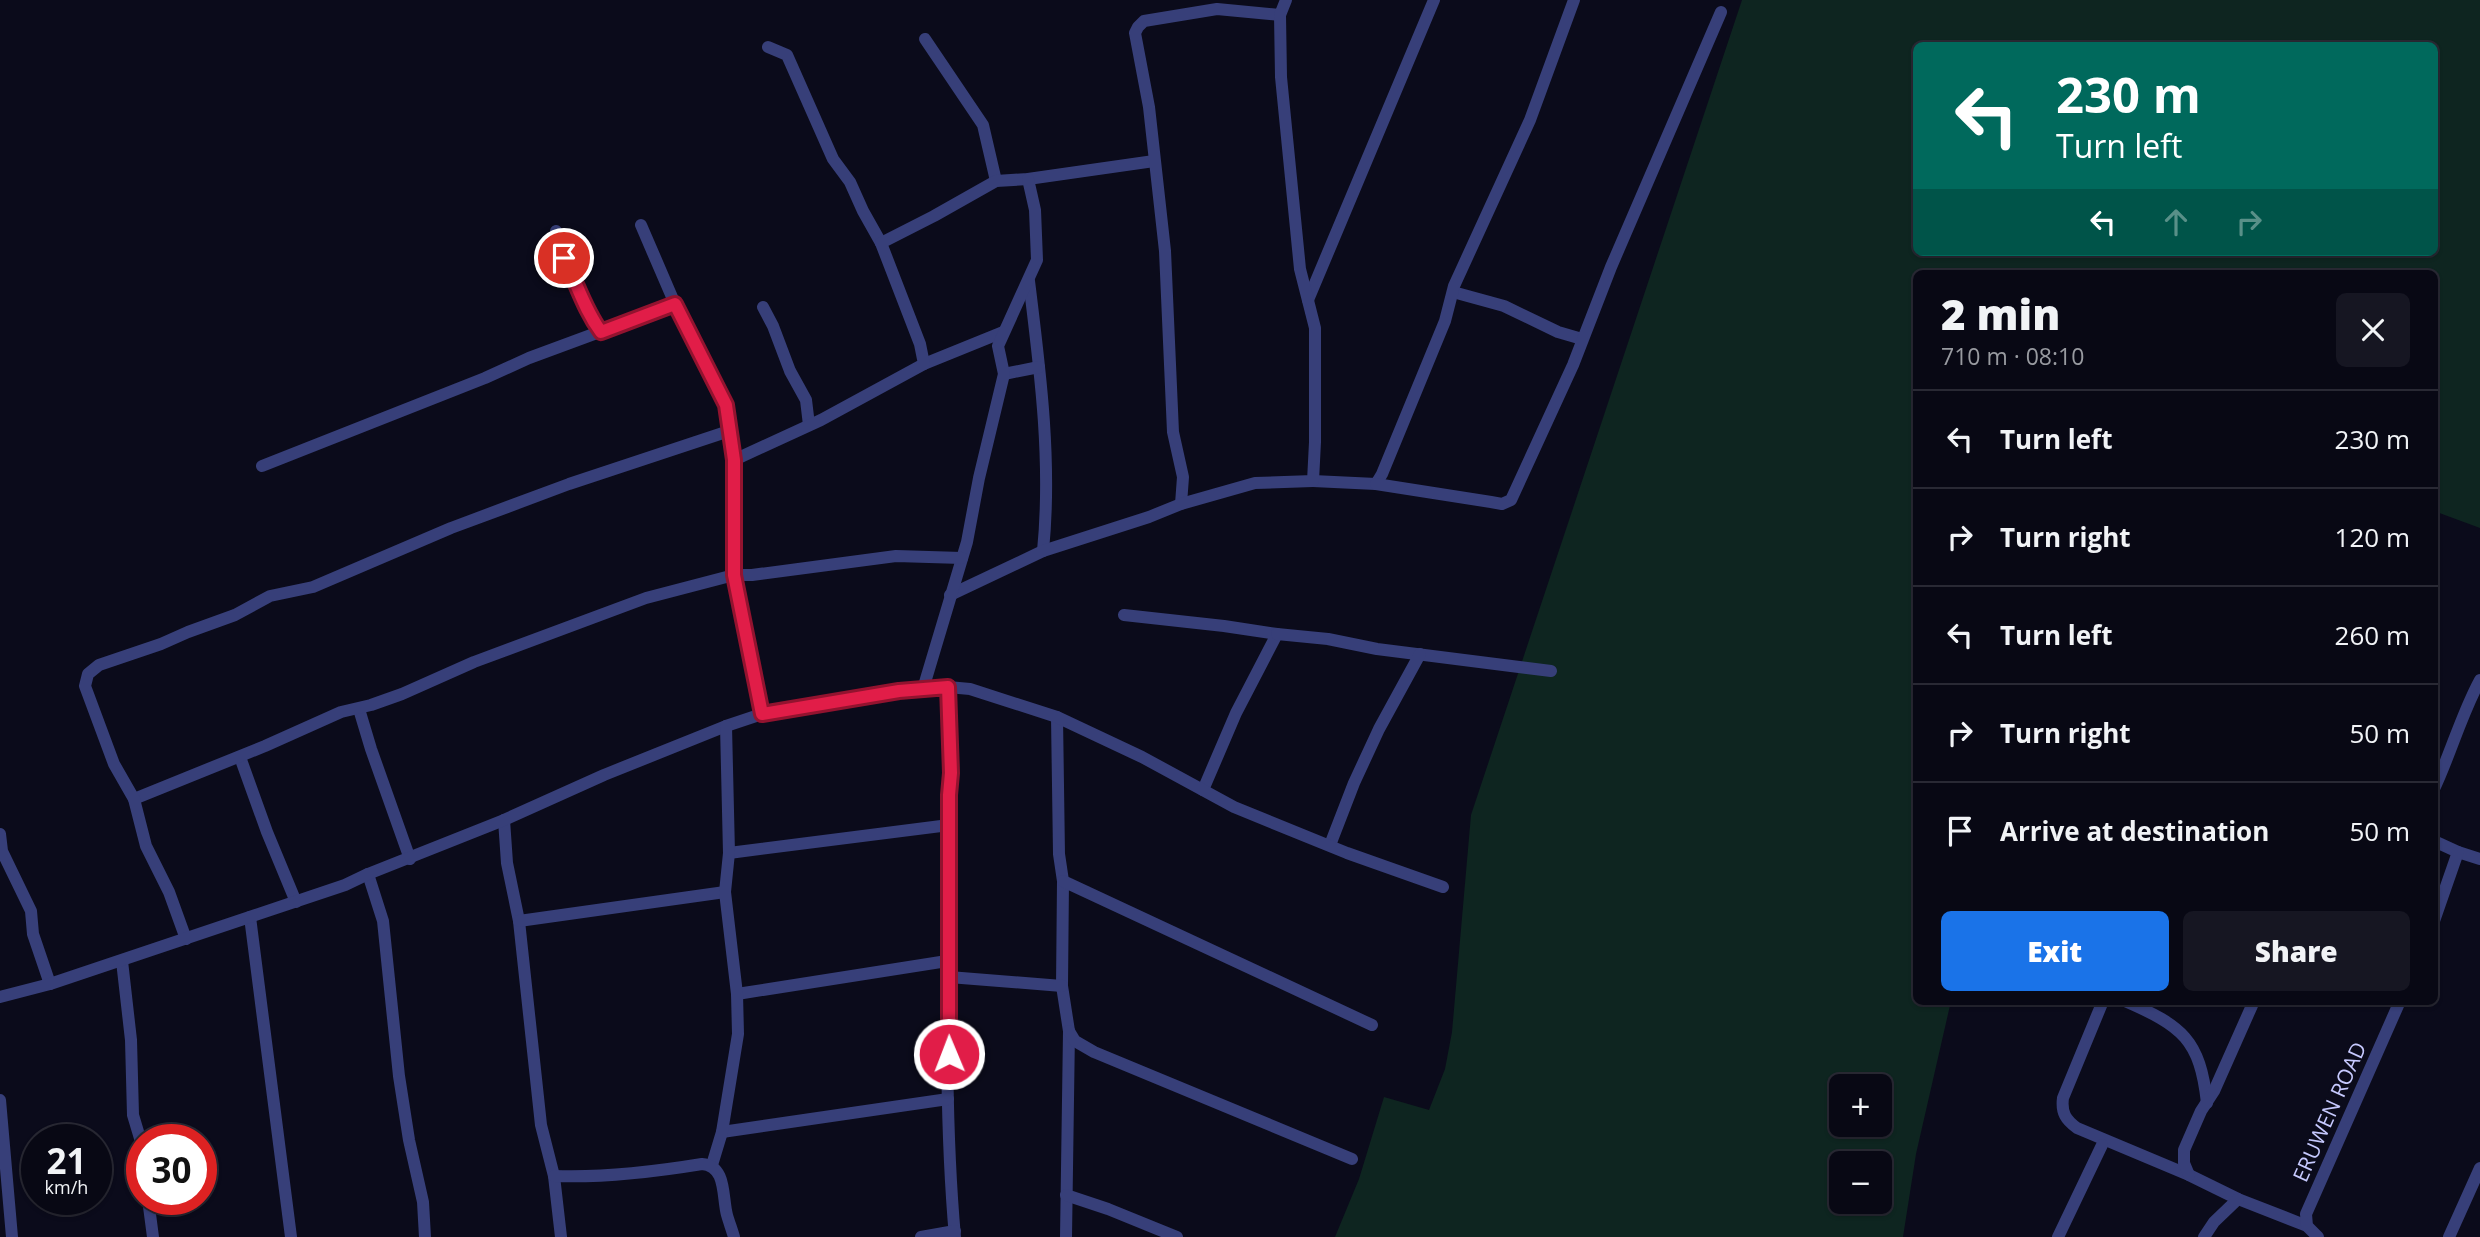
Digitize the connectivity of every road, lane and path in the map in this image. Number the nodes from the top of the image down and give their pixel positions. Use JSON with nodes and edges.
{"nodes":[{"id":1,"x":1286,"y":0,"type":"edge"},
{"id":2,"x":1434,"y":0,"type":"edge"},
{"id":3,"x":1574,"y":0,"type":"edge"},
{"id":4,"x":1721,"y":12,"type":"dead end"},
{"id":5,"x":1280,"y":15,"type":"junction"},
{"id":6,"x":925,"y":39,"type":"dead end"},
{"id":7,"x":768,"y":47,"type":"dead end"},
{"id":8,"x":1154,"y":161,"type":"junction"},
{"id":9,"x":1028,"y":178,"type":"junction"},
{"id":10,"x":996,"y":181,"type":"junction"},
{"id":11,"x":641,"y":225,"type":"dead end"},
{"id":12,"x":556,"y":231,"type":"dead end"},
{"id":13,"x":881,"y":243,"type":"junction"},
{"id":14,"x":1029,"y":281,"type":"junction"},
{"id":15,"x":1453,"y":292,"type":"junction"},
{"id":16,"x":1308,"y":300,"type":"junction"},
{"id":17,"x":675,"y":304,"type":"junction"},
{"id":18,"x":763,"y":307,"type":"dead end"},
{"id":19,"x":601,"y":332,"type":"junction"},
{"id":20,"x":1003,"y":332,"type":"junction"},
{"id":21,"x":1582,"y":339,"type":"junction"},
{"id":22,"x":924,"y":364,"type":"junction"},
{"id":23,"x":1040,"y":367,"type":"junction"},
{"id":24,"x":1004,"y":374,"type":"junction"},
{"id":25,"x":809,"y":425,"type":"junction"},
{"id":26,"x":729,"y":430,"type":"junction"},
{"id":27,"x":734,"y":460,"type":"junction"},
{"id":28,"x":262,"y":466,"type":"dead end"},
{"id":29,"x":1313,"y":481,"type":"junction"},
{"id":30,"x":1376,"y":484,"type":"junction"},
{"id":31,"x":1181,"y":503,"type":"junction"},
{"id":32,"x":1043,"y":551,"type":"junction"},
{"id":33,"x":962,"y":558,"type":"junction"},
{"id":34,"x":734,"y":575,"type":"junction"},
{"id":35,"x":950,"y":595,"type":"junction"},
{"id":36,"x":1124,"y":615,"type":"dead end"},
{"id":37,"x":1277,"y":634,"type":"junction"},
{"id":38,"x":1420,"y":654,"type":"junction"},
{"id":39,"x":1551,"y":671,"type":"dead end"},
{"id":40,"x":2480,"y":680,"type":"edge"},
{"id":41,"x":948,"y":687,"type":"junction"},
{"id":42,"x":923,"y":689,"type":"junction"},
{"id":43,"x":359,"y":709,"type":"junction"},
{"id":44,"x":762,"y":714,"type":"junction"},
{"id":45,"x":1057,"y":717,"type":"junction"},
{"id":46,"x":726,"y":726,"type":"junction"},
{"id":47,"x":240,"y":757,"type":"junction"},
{"id":48,"x":2438,"y":781,"type":"edge"},
{"id":49,"x":1203,"y":790,"type":"junction"},
{"id":50,"x":134,"y":799,"type":"junction"},
{"id":51,"x":504,"y":820,"type":"junction"},
{"id":52,"x":949,"y":825,"type":"junction"},
{"id":53,"x":0,"y":834,"type":"edge"},
{"id":54,"x":2438,"y":843,"type":"edge"},
{"id":55,"x":1330,"y":845,"type":"junction"},
{"id":56,"x":2458,"y":852,"type":"junction"},
{"id":57,"x":729,"y":853,"type":"junction"},
{"id":58,"x":410,"y":859,"type":"junction"},
{"id":59,"x":2480,"y":859,"type":"edge"},
{"id":60,"x":368,"y":874,"type":"junction"},
{"id":61,"x":1063,"y":881,"type":"junction"},
{"id":62,"x":1443,"y":887,"type":"dead end"},
{"id":63,"x":725,"y":892,"type":"junction"},
{"id":64,"x":296,"y":902,"type":"junction"},
{"id":65,"x":2438,"y":910,"type":"edge"},
{"id":66,"x":250,"y":917,"type":"junction"},
{"id":67,"x":519,"y":921,"type":"junction"},
{"id":68,"x":187,"y":939,"type":"junction"},
{"id":69,"x":122,"y":961,"type":"junction"},
{"id":70,"x":947,"y":961,"type":"junction"},
{"id":71,"x":949,"y":977,"type":"junction"},
{"id":72,"x":50,"y":985,"type":"junction"},
{"id":73,"x":1062,"y":986,"type":"junction"},
{"id":74,"x":737,"y":994,"type":"junction"},
{"id":75,"x":0,"y":997,"type":"edge"},
{"id":76,"x":2104,"y":1005,"type":"edge"},
{"id":77,"x":2134,"y":1005,"type":"edge"},
{"id":78,"x":2251,"y":1005,"type":"edge"},
{"id":79,"x":2398,"y":1005,"type":"edge"},
{"id":80,"x":1371,"y":1025,"type":"dead end"},
{"id":81,"x":1069,"y":1031,"type":"junction"},
{"id":82,"x":948,"y":1099,"type":"junction"},
{"id":83,"x":0,"y":1100,"type":"edge"},
{"id":84,"x":2207,"y":1103,"type":"junction"},
{"id":85,"x":136,"y":1124,"type":"edge"},
{"id":86,"x":722,"y":1132,"type":"junction"},
{"id":87,"x":2102,"y":1145,"type":"dead end"},
{"id":88,"x":1352,"y":1159,"type":"dead end"},
{"id":89,"x":712,"y":1165,"type":"junction"},
{"id":90,"x":2480,"y":1168,"type":"edge"},
{"id":91,"x":2189,"y":1175,"type":"junction"},
{"id":92,"x":554,"y":1176,"type":"junction"},
{"id":93,"x":1066,"y":1195,"type":"junction"},
{"id":94,"x":5,"y":1199,"type":"edge"},
{"id":95,"x":2238,"y":1199,"type":"junction"},
{"id":96,"x":150,"y":1215,"type":"edge"},
{"id":97,"x":2307,"y":1226,"type":"junction"},
{"id":98,"x":955,"y":1234,"type":"edge"},
{"id":99,"x":12,"y":1237,"type":"edge"},
{"id":100,"x":153,"y":1237,"type":"edge"},
{"id":101,"x":291,"y":1237,"type":"edge"},
{"id":102,"x":425,"y":1237,"type":"edge"},
{"id":103,"x":561,"y":1237,"type":"edge"},
{"id":104,"x":734,"y":1237,"type":"edge"},
{"id":105,"x":920,"y":1237,"type":"edge"},
{"id":106,"x":1066,"y":1237,"type":"edge"},
{"id":107,"x":1177,"y":1237,"type":"edge"},
{"id":108,"x":2058,"y":1237,"type":"edge"},
{"id":109,"x":2204,"y":1237,"type":"edge"},
{"id":110,"x":2318,"y":1237,"type":"edge"},
{"id":111,"x":2449,"y":1237,"type":"edge"}],
"edges":[{"from":1,"to":5,"type":"street"},
{"from":2,"to":16,"type":"street"},
{"from":3,"to":15,"type":"street"},
{"from":4,"to":21,"type":"street"},
{"from":5,"to":8,"type":"street"},
{"from":5,"to":16,"type":"street"},
{"from":6,"to":10,"type":"street"},
{"from":7,"to":13,"type":"street"},
{"from":8,"to":9,"type":"street"},
{"from":8,"to":31,"type":"street"},
{"from":9,"to":10,"type":"street"},
{"from":9,"to":14,"type":"street"},
{"from":10,"to":13,"type":"street"},
{"from":11,"to":17,"type":"street"},
{"from":12,"to":19,"type":"street"},
{"from":13,"to":22,"type":"street"},
{"from":14,"to":20,"type":"street"},
{"from":14,"to":23,"type":"street"},
{"from":15,"to":21,"type":"street"},
{"from":15,"to":30,"type":"street"},
{"from":16,"to":29,"type":"street"},
{"from":17,"to":19,"type":"street"},
{"from":17,"to":26,"type":"street"},
{"from":18,"to":25,"type":"street"},
{"from":19,"to":28,"type":"street"},
{"from":20,"to":22,"type":"street"},
{"from":20,"to":24,"type":"street"},
{"from":21,"to":30,"type":"street"},
{"from":22,"to":25,"type":"street"},
{"from":23,"to":24,"type":"street"},
{"from":23,"to":32,"type":"street"},
{"from":24,"to":33,"type":"street"},
{"from":25,"to":27,"type":"street"},
{"from":26,"to":27,"type":"street"},
{"from":26,"to":50,"type":"street"},
{"from":27,"to":34,"type":"street"},
{"from":29,"to":30,"type":"street"},
{"from":29,"to":31,"type":"street"},
{"from":31,"to":32,"type":"street"},
{"from":32,"to":35,"type":"street"},
{"from":33,"to":34,"type":"street"},
{"from":33,"to":35,"type":"street"},
{"from":34,"to":43,"type":"street"},
{"from":34,"to":44,"type":"street"},
{"from":35,"to":42,"type":"street"},
{"from":36,"to":37,"type":"street"},
{"from":37,"to":38,"type":"street"},
{"from":37,"to":49,"type":"street"},
{"from":38,"to":39,"type":"street"},
{"from":38,"to":55,"type":"street"},
{"from":40,"to":48,"type":"street"},
{"from":41,"to":42,"type":"street"},
{"from":41,"to":45,"type":"street"},
{"from":41,"to":52,"type":"street"},
{"from":42,"to":44,"type":"street"},
{"from":43,"to":47,"type":"street"},
{"from":43,"to":58,"type":"street"},
{"from":44,"to":46,"type":"street"},
{"from":45,"to":49,"type":"street"},
{"from":45,"to":61,"type":"street"},
{"from":46,"to":51,"type":"street"},
{"from":46,"to":57,"type":"street"},
{"from":47,"to":50,"type":"street"},
{"from":47,"to":64,"type":"street"},
{"from":49,"to":55,"type":"street"},
{"from":50,"to":68,"type":"street"},
{"from":51,"to":58,"type":"street"},
{"from":51,"to":67,"type":"street"},
{"from":52,"to":57,"type":"street"},
{"from":52,"to":70,"type":"street"},
{"from":53,"to":72,"type":"street"},
{"from":54,"to":56,"type":"street"},
{"from":55,"to":62,"type":"street"},
{"from":56,"to":59,"type":"street"},
{"from":56,"to":65,"type":"street"},
{"from":57,"to":63,"type":"street"},
{"from":58,"to":60,"type":"street"},
{"from":60,"to":64,"type":"street"},
{"from":60,"to":102,"type":"street"},
{"from":61,"to":73,"type":"street"},
{"from":61,"to":80,"type":"street"},
{"from":63,"to":67,"type":"street"},
{"from":63,"to":74,"type":"street"},
{"from":64,"to":66,"type":"street"},
{"from":66,"to":68,"type":"street"},
{"from":66,"to":101,"type":"street"},
{"from":67,"to":92,"type":"street"},
{"from":68,"to":69,"type":"street"},
{"from":69,"to":72,"type":"street"},
{"from":69,"to":85,"type":"street"},
{"from":70,"to":71,"type":"street"},
{"from":70,"to":74,"type":"street"},
{"from":71,"to":73,"type":"street"},
{"from":71,"to":82,"type":"street"},
{"from":72,"to":75,"type":"street"},
{"from":73,"to":81,"type":"street"},
{"from":74,"to":86,"type":"street"},
{"from":76,"to":91,"type":"street"},
{"from":77,"to":84,"type":"street"},
{"from":78,"to":84,"type":"street"},
{"from":79,"to":97,"type":"street","name":"ERUWEN ROAD"},
{"from":81,"to":88,"type":"street"},
{"from":81,"to":93,"type":"street"},
{"from":82,"to":86,"type":"street"},
{"from":82,"to":98,"type":"street"},
{"from":83,"to":94,"type":"street"},
{"from":84,"to":91,"type":"street"},
{"from":86,"to":89,"type":"street"},
{"from":87,"to":108,"type":"street"},
{"from":89,"to":92,"type":"street"},
{"from":89,"to":104,"type":"street"},
{"from":90,"to":111,"type":"street"},
{"from":91,"to":95,"type":"street"},
{"from":92,"to":103,"type":"street"},
{"from":93,"to":106,"type":"street"},
{"from":93,"to":107,"type":"street"},
{"from":94,"to":99,"type":"street"},
{"from":95,"to":97,"type":"street"},
{"from":95,"to":109,"type":"street"},
{"from":96,"to":100,"type":"street"},
{"from":97,"to":110,"type":"street"},
{"from":98,"to":105,"type":"street"}]}
